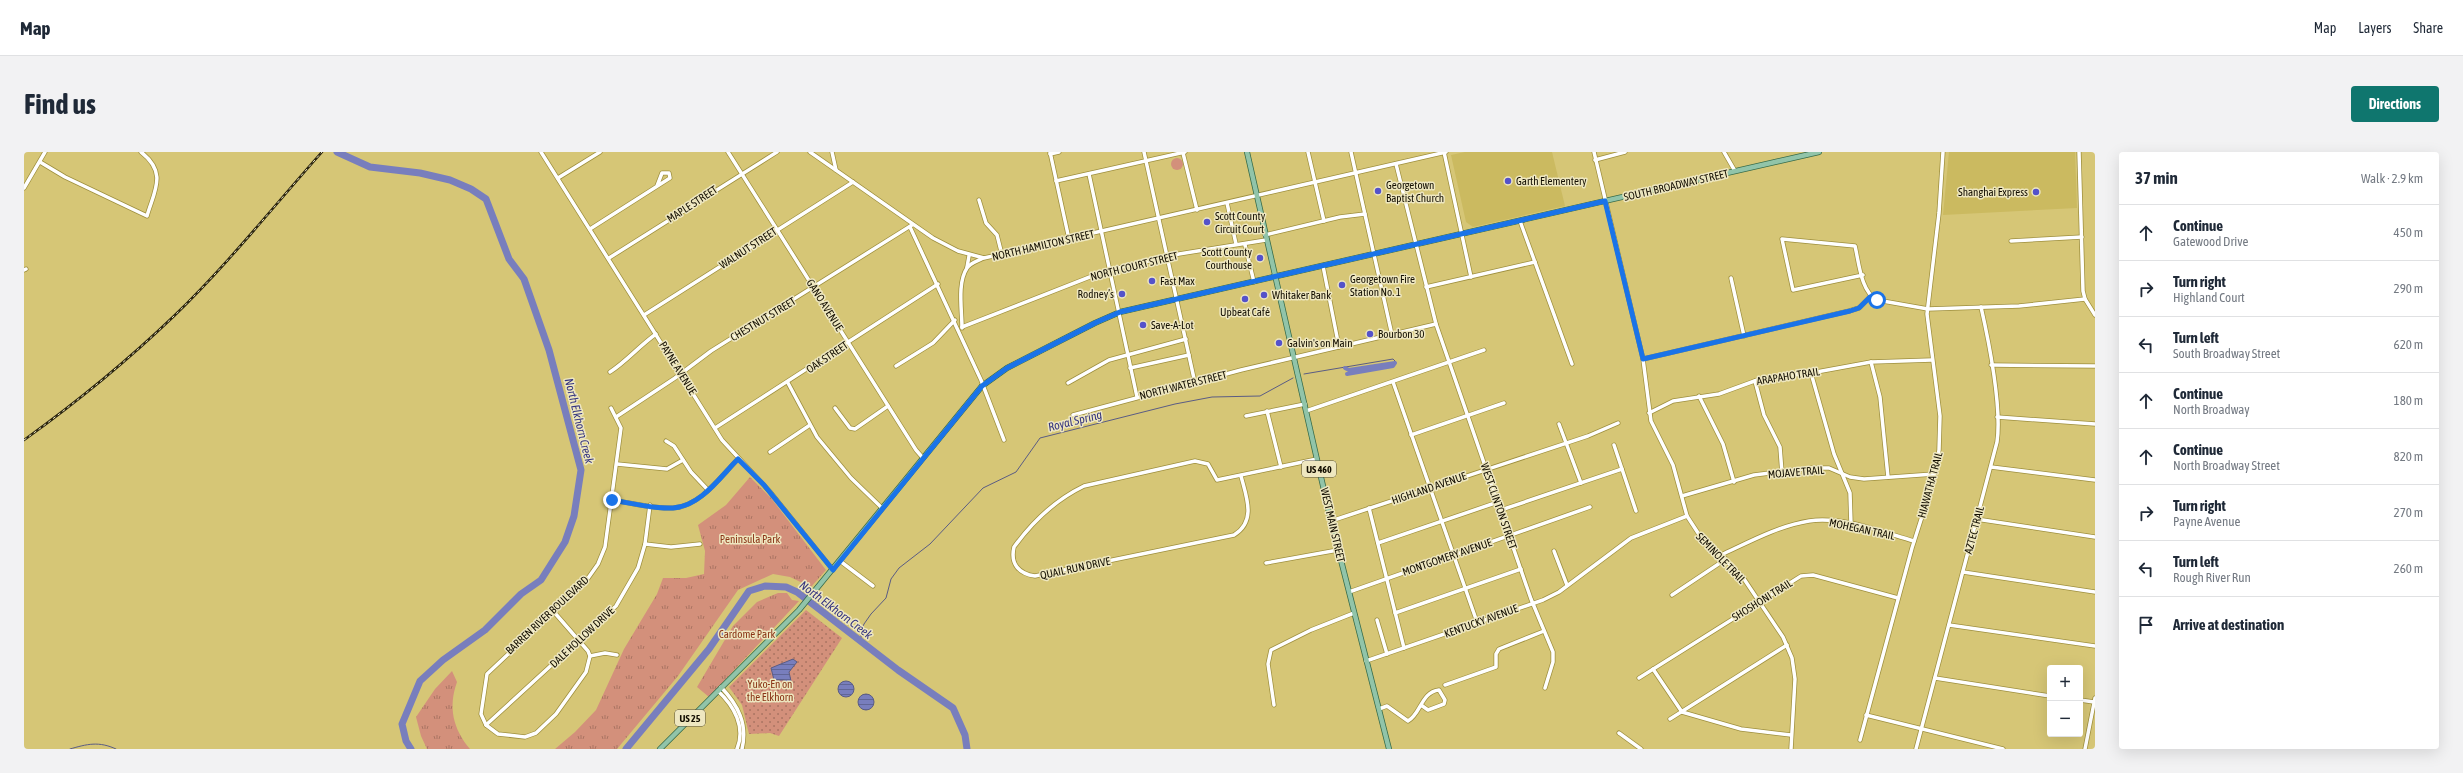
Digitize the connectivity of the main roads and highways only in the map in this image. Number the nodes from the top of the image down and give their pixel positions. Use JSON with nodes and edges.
{"nodes":[{"id":1,"x":1246,"y":152,"type":"edge"},
{"id":2,"x":1819,"y":152,"type":"edge"},
{"id":3,"x":1275,"y":277,"type":"junction"},
{"id":4,"x":660,"y":749,"type":"edge"},
{"id":5,"x":1389,"y":749,"type":"edge"}],
"edges":[{"from":1,"to":3,"type":"main road","number":"US 460"},
{"from":2,"to":3,"type":"main road","name":"SOUTH BROADWAY STREET","number":"US 25"},
{"from":3,"to":4,"type":"main road","number":"US 25"},
{"from":3,"to":5,"type":"main road","name":"WEST MAIN STREET","number":"US 460"}]}
